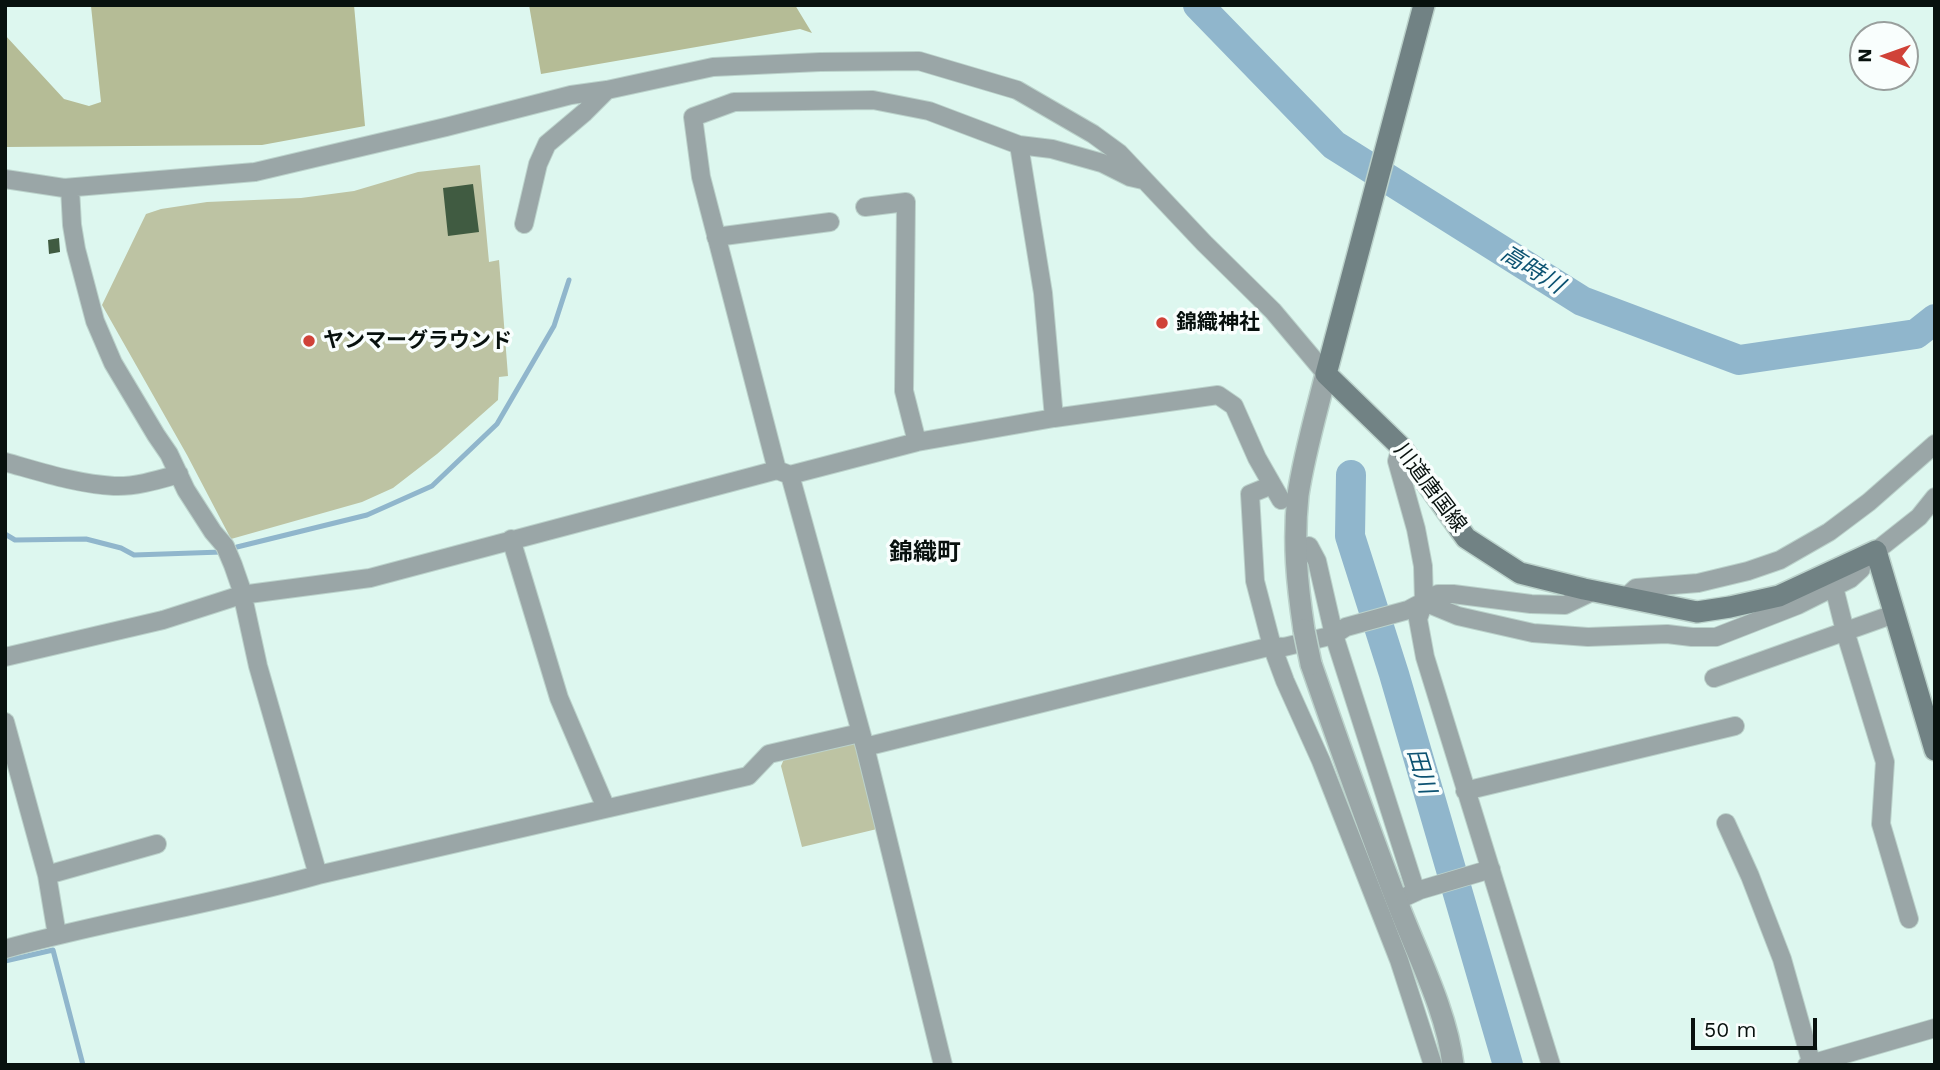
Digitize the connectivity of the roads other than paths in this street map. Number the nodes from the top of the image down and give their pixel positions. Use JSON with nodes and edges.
{"nodes":[{"id":1,"x":1424,"y":5,"type":"edge"},
{"id":2,"x":607,"y":90,"type":"junction"},
{"id":3,"x":1019,"y":145,"type":"junction"},
{"id":4,"x":5,"y":179,"type":"edge"},
{"id":5,"x":1147,"y":181,"type":"junction"},
{"id":6,"x":69,"y":188,"type":"junction"},
{"id":7,"x":864,"y":207,"type":"dead end"},
{"id":8,"x":830,"y":222,"type":"dead end"},
{"id":9,"x":524,"y":225,"type":"dead end"},
{"id":10,"x":716,"y":237,"type":"junction"},
{"id":11,"x":1329,"y":365,"type":"junction"},
{"id":12,"x":1054,"y":418,"type":"junction"},
{"id":13,"x":917,"y":442,"type":"junction"},
{"id":14,"x":1935,"y":444,"type":"edge"},
{"id":15,"x":1401,"y":447,"type":"junction"},
{"id":16,"x":5,"y":462,"type":"edge"},
{"id":17,"x":784,"y":472,"type":"junction"},
{"id":18,"x":179,"y":474,"type":"junction"},
{"id":19,"x":1934,"y":501,"type":"edge"},
{"id":20,"x":511,"y":540,"type":"junction"},
{"id":21,"x":1309,"y":546,"type":"dead end"},
{"id":22,"x":1868,"y":555,"type":"junction"},
{"id":23,"x":1834,"y":587,"type":"junction"},
{"id":24,"x":1594,"y":591,"type":"junction"},
{"id":25,"x":241,"y":595,"type":"junction"},
{"id":26,"x":1625,"y":598,"type":"junction"},
{"id":27,"x":1416,"y":606,"type":"junction"},
{"id":28,"x":1894,"y":614,"type":"junction"},
{"id":29,"x":1340,"y":631,"type":"junction"},
{"id":30,"x":1845,"y":631,"type":"junction"},
{"id":31,"x":1272,"y":646,"type":"junction"},
{"id":32,"x":5,"y":657,"type":"edge"},
{"id":33,"x":1714,"y":678,"type":"dead end"},
{"id":34,"x":1735,"y":726,"type":"dead end"},
{"id":35,"x":6,"y":727,"type":"edge"},
{"id":36,"x":862,"y":740,"type":"junction"},
{"id":37,"x":1935,"y":750,"type":"edge"},
{"id":38,"x":1465,"y":791,"type":"junction"},
{"id":39,"x":606,"y":808,"type":"junction"},
{"id":40,"x":1726,"y":823,"type":"dead end"},
{"id":41,"x":157,"y":844,"type":"dead end"},
{"id":42,"x":1486,"y":870,"type":"junction"},
{"id":43,"x":47,"y":875,"type":"junction"},
{"id":44,"x":318,"y":875,"type":"junction"},
{"id":45,"x":1403,"y":898,"type":"junction"},
{"id":46,"x":1909,"y":919,"type":"dead end"},
{"id":47,"x":57,"y":935,"type":"junction"},
{"id":48,"x":5,"y":949,"type":"edge"},
{"id":49,"x":1935,"y":1028,"type":"edge"},
{"id":50,"x":1810,"y":1064,"type":"edge"},
{"id":51,"x":943,"y":1065,"type":"edge"},
{"id":52,"x":1433,"y":1065,"type":"edge"},
{"id":53,"x":1453,"y":1065,"type":"edge"},
{"id":54,"x":1551,"y":1065,"type":"edge"}],
"edges":[{"from":1,"to":11,"type":"main road"},
{"from":2,"to":5,"type":"street"},
{"from":2,"to":6,"type":"street"},
{"from":2,"to":9,"type":"street"},
{"from":3,"to":5,"type":"street"},
{"from":3,"to":10,"type":"street"},
{"from":3,"to":12,"type":"street"},
{"from":4,"to":6,"type":"street"},
{"from":5,"to":11,"type":"street"},
{"from":6,"to":18,"type":"street"},
{"from":7,"to":13,"type":"street"},
{"from":8,"to":10,"type":"street"},
{"from":10,"to":17,"type":"street"},
{"from":11,"to":15,"type":"main road","name":"川道唐国線"},
{"from":11,"to":45,"type":"street","bridge":true},
{"from":12,"to":13,"type":"street"},
{"from":12,"to":31,"type":"street"},
{"from":13,"to":17,"type":"street"},
{"from":14,"to":26,"type":"street"},
{"from":15,"to":24,"type":"main road","name":"川道唐国線"},
{"from":15,"to":27,"type":"street"},
{"from":16,"to":18,"type":"street"},
{"from":17,"to":20,"type":"street"},
{"from":17,"to":36,"type":"street"},
{"from":18,"to":25,"type":"street"},
{"from":19,"to":22,"type":"street"},
{"from":20,"to":25,"type":"street"},
{"from":20,"to":39,"type":"street"},
{"from":21,"to":29,"type":"street"},
{"from":22,"to":23,"type":"street"},
{"from":22,"to":26,"type":"main road","name":"川道唐国線"},
{"from":22,"to":28,"type":"main road"},
{"from":23,"to":27,"type":"street"},
{"from":23,"to":30,"type":"street"},
{"from":24,"to":26,"type":"main road","name":"川道唐国線"},
{"from":24,"to":27,"type":"street"},
{"from":25,"to":32,"type":"street"},
{"from":25,"to":44,"type":"street"},
{"from":27,"to":29,"type":"street"},
{"from":27,"to":38,"type":"street"},
{"from":28,"to":30,"type":"street"},
{"from":28,"to":37,"type":"main road"},
{"from":29,"to":31,"type":"street"},
{"from":29,"to":45,"type":"street"},
{"from":30,"to":33,"type":"street"},
{"from":30,"to":46,"type":"street"},
{"from":31,"to":36,"type":"street"},
{"from":31,"to":45,"type":"street"},
{"from":34,"to":38,"type":"street"},
{"from":35,"to":43,"type":"street"},
{"from":36,"to":39,"type":"street"},
{"from":36,"to":51,"type":"street"},
{"from":38,"to":42,"type":"street"},
{"from":39,"to":44,"type":"street"},
{"from":40,"to":50,"type":"street"},
{"from":41,"to":43,"type":"street"},
{"from":42,"to":45,"type":"street"},
{"from":42,"to":54,"type":"street"},
{"from":43,"to":47,"type":"street"},
{"from":44,"to":47,"type":"street"},
{"from":45,"to":52,"type":"street"},
{"from":45,"to":53,"type":"street"},
{"from":47,"to":48,"type":"street"},
{"from":49,"to":50,"type":"street"}]}
